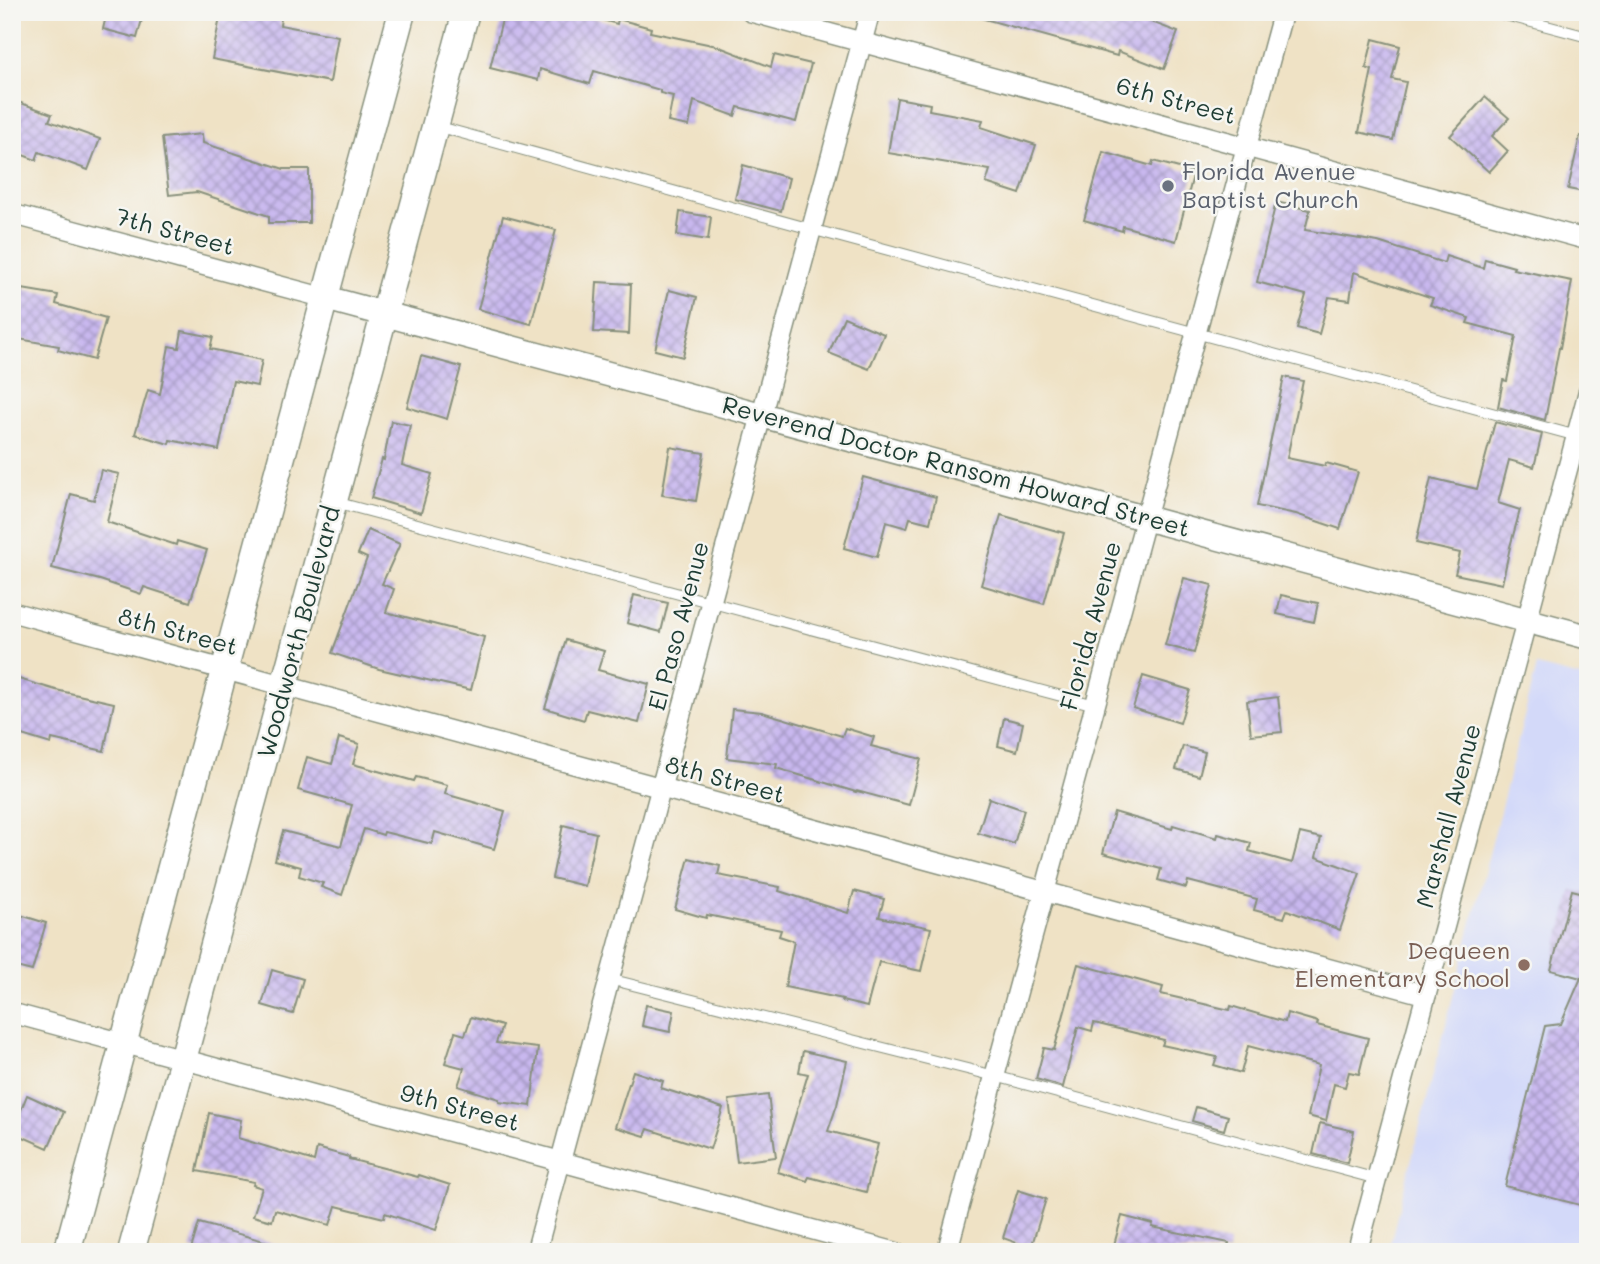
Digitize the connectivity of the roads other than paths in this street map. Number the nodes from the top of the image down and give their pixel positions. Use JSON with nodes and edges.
{"nodes":[{"id":1,"x":402,"y":12,"type":"edge"},
{"id":2,"x":466,"y":12,"type":"edge"},
{"id":3,"x":751,"y":12,"type":"edge"},
{"id":4,"x":870,"y":12,"type":"edge"},
{"id":5,"x":1283,"y":12,"type":"edge"},
{"id":6,"x":1494,"y":12,"type":"edge"},
{"id":7,"x":1588,"y":37,"type":"edge"},
{"id":8,"x":862,"y":42,"type":"junction"},
{"id":9,"x":436,"y":126,"type":"junction"},
{"id":10,"x":1247,"y":146,"type":"junction"},
{"id":11,"x":12,"y":214,"type":"edge"},
{"id":12,"x":811,"y":229,"type":"junction"},
{"id":13,"x":1588,"y":240,"type":"edge"},
{"id":14,"x":325,"y":298,"type":"junction"},
{"id":15,"x":385,"y":313,"type":"junction"},
{"id":16,"x":1196,"y":332,"type":"junction"},
{"id":17,"x":1588,"y":393,"type":"edge"},
{"id":18,"x":761,"y":415,"type":"junction"},
{"id":19,"x":1582,"y":437,"type":"edge"},
{"id":20,"x":335,"y":502,"type":"junction"},
{"id":21,"x":1146,"y":518,"type":"junction"},
{"id":22,"x":711,"y":602,"type":"junction"},
{"id":23,"x":12,"y":612,"type":"edge"},
{"id":24,"x":1526,"y":621,"type":"junction"},
{"id":25,"x":1588,"y":638,"type":"edge"},
{"id":26,"x":224,"y":670,"type":"junction"},
{"id":27,"x":284,"y":687,"type":"junction"},
{"id":28,"x":1095,"y":705,"type":"junction"},
{"id":29,"x":661,"y":788,"type":"junction"},
{"id":30,"x":1045,"y":891,"type":"junction"},
{"id":31,"x":609,"y":979,"type":"junction"},
{"id":32,"x":1426,"y":995,"type":"junction"},
{"id":33,"x":12,"y":1013,"type":"edge"},
{"id":34,"x":123,"y":1042,"type":"junction"},
{"id":35,"x":184,"y":1059,"type":"junction"},
{"id":36,"x":995,"y":1076,"type":"junction"},
{"id":37,"x":560,"y":1161,"type":"junction"},
{"id":38,"x":1377,"y":1179,"type":"junction"},
{"id":39,"x":67,"y":1252,"type":"edge"},
{"id":40,"x":131,"y":1252,"type":"edge"},
{"id":41,"x":536,"y":1252,"type":"edge"},
{"id":42,"x":895,"y":1252,"type":"edge"},
{"id":43,"x":947,"y":1252,"type":"edge"},
{"id":44,"x":1357,"y":1252,"type":"edge"}],
"edges":[{"from":1,"to":14,"type":"main road"},
{"from":2,"to":9,"type":"main road","name":"Woodworth Boulevard"},
{"from":3,"to":8,"type":"street","name":"6th Street"},
{"from":4,"to":8,"type":"street","name":"El Paso Avenue"},
{"from":5,"to":10,"type":"street","name":"Florida Avenue"},
{"from":6,"to":7,"type":"lane"},
{"from":8,"to":10,"type":"street","name":"6th Street"},
{"from":8,"to":12,"type":"street","name":"El Paso Avenue"},
{"from":9,"to":12,"type":"lane"},
{"from":9,"to":15,"type":"main road","name":"Woodworth Boulevard"},
{"from":10,"to":13,"type":"street","name":"6th Street"},
{"from":10,"to":16,"type":"street","name":"Florida Avenue"},
{"from":11,"to":14,"type":"street","name":"7th Street"},
{"from":12,"to":16,"type":"lane"},
{"from":12,"to":18,"type":"street","name":"El Paso Avenue"},
{"from":14,"to":15,"type":"street","name":"Reverend Doctor Ransom Howard Street"},
{"from":14,"to":26,"type":"main road"},
{"from":15,"to":18,"type":"street","name":"Reverend Doctor Ransom Howard Street"},
{"from":15,"to":20,"type":"main road","name":"Woodworth Boulevard"},
{"from":16,"to":19,"type":"lane"},
{"from":16,"to":21,"type":"street","name":"Florida Avenue"},
{"from":17,"to":19,"type":"street","name":"Marshall Avenue"},
{"from":18,"to":21,"type":"street","name":"Reverend Doctor Ransom Howard Street"},
{"from":18,"to":22,"type":"street","name":"El Paso Avenue"},
{"from":19,"to":24,"type":"street","name":"Marshall Avenue"},
{"from":20,"to":22,"type":"lane"},
{"from":20,"to":27,"type":"main road","name":"Woodworth Boulevard"},
{"from":21,"to":24,"type":"street","name":"Reverend Doctor Ransom Howard Street"},
{"from":21,"to":28,"type":"street","name":"Florida Avenue"},
{"from":22,"to":28,"type":"lane"},
{"from":22,"to":29,"type":"street","name":"El Paso Avenue"},
{"from":23,"to":26,"type":"street","name":"8th Street"},
{"from":24,"to":25,"type":"street","name":"Reverend Doctor Ransom Howard Street"},
{"from":24,"to":32,"type":"street","name":"Marshall Avenue"},
{"from":26,"to":27,"type":"street","name":"8th Street"},
{"from":26,"to":34,"type":"main road"},
{"from":27,"to":29,"type":"street","name":"8th Street"},
{"from":27,"to":35,"type":"main road","name":"Woodworth Boulevard"},
{"from":28,"to":30,"type":"street","name":"Florida Avenue"},
{"from":29,"to":30,"type":"street","name":"8th Street"},
{"from":29,"to":31,"type":"street","name":"El Paso Avenue"},
{"from":30,"to":32,"type":"street","name":"8th Street"},
{"from":30,"to":36,"type":"street","name":"Florida Avenue"},
{"from":31,"to":36,"type":"lane"},
{"from":31,"to":37,"type":"street","name":"El Paso Avenue"},
{"from":32,"to":38,"type":"street","name":"Marshall Avenue"},
{"from":33,"to":34,"type":"street","name":"9th Street"},
{"from":34,"to":35,"type":"street","name":"9th Street"},
{"from":34,"to":39,"type":"main road"},
{"from":35,"to":37,"type":"street","name":"9th Street"},
{"from":35,"to":40,"type":"main road","name":"Woodworth Boulevard"},
{"from":36,"to":38,"type":"lane"},
{"from":36,"to":43,"type":"street","name":"Florida Avenue"},
{"from":37,"to":41,"type":"street","name":"El Paso Avenue"},
{"from":37,"to":42,"type":"street","name":"9th Street"},
{"from":38,"to":44,"type":"street","name":"Marshall Avenue"}]}
